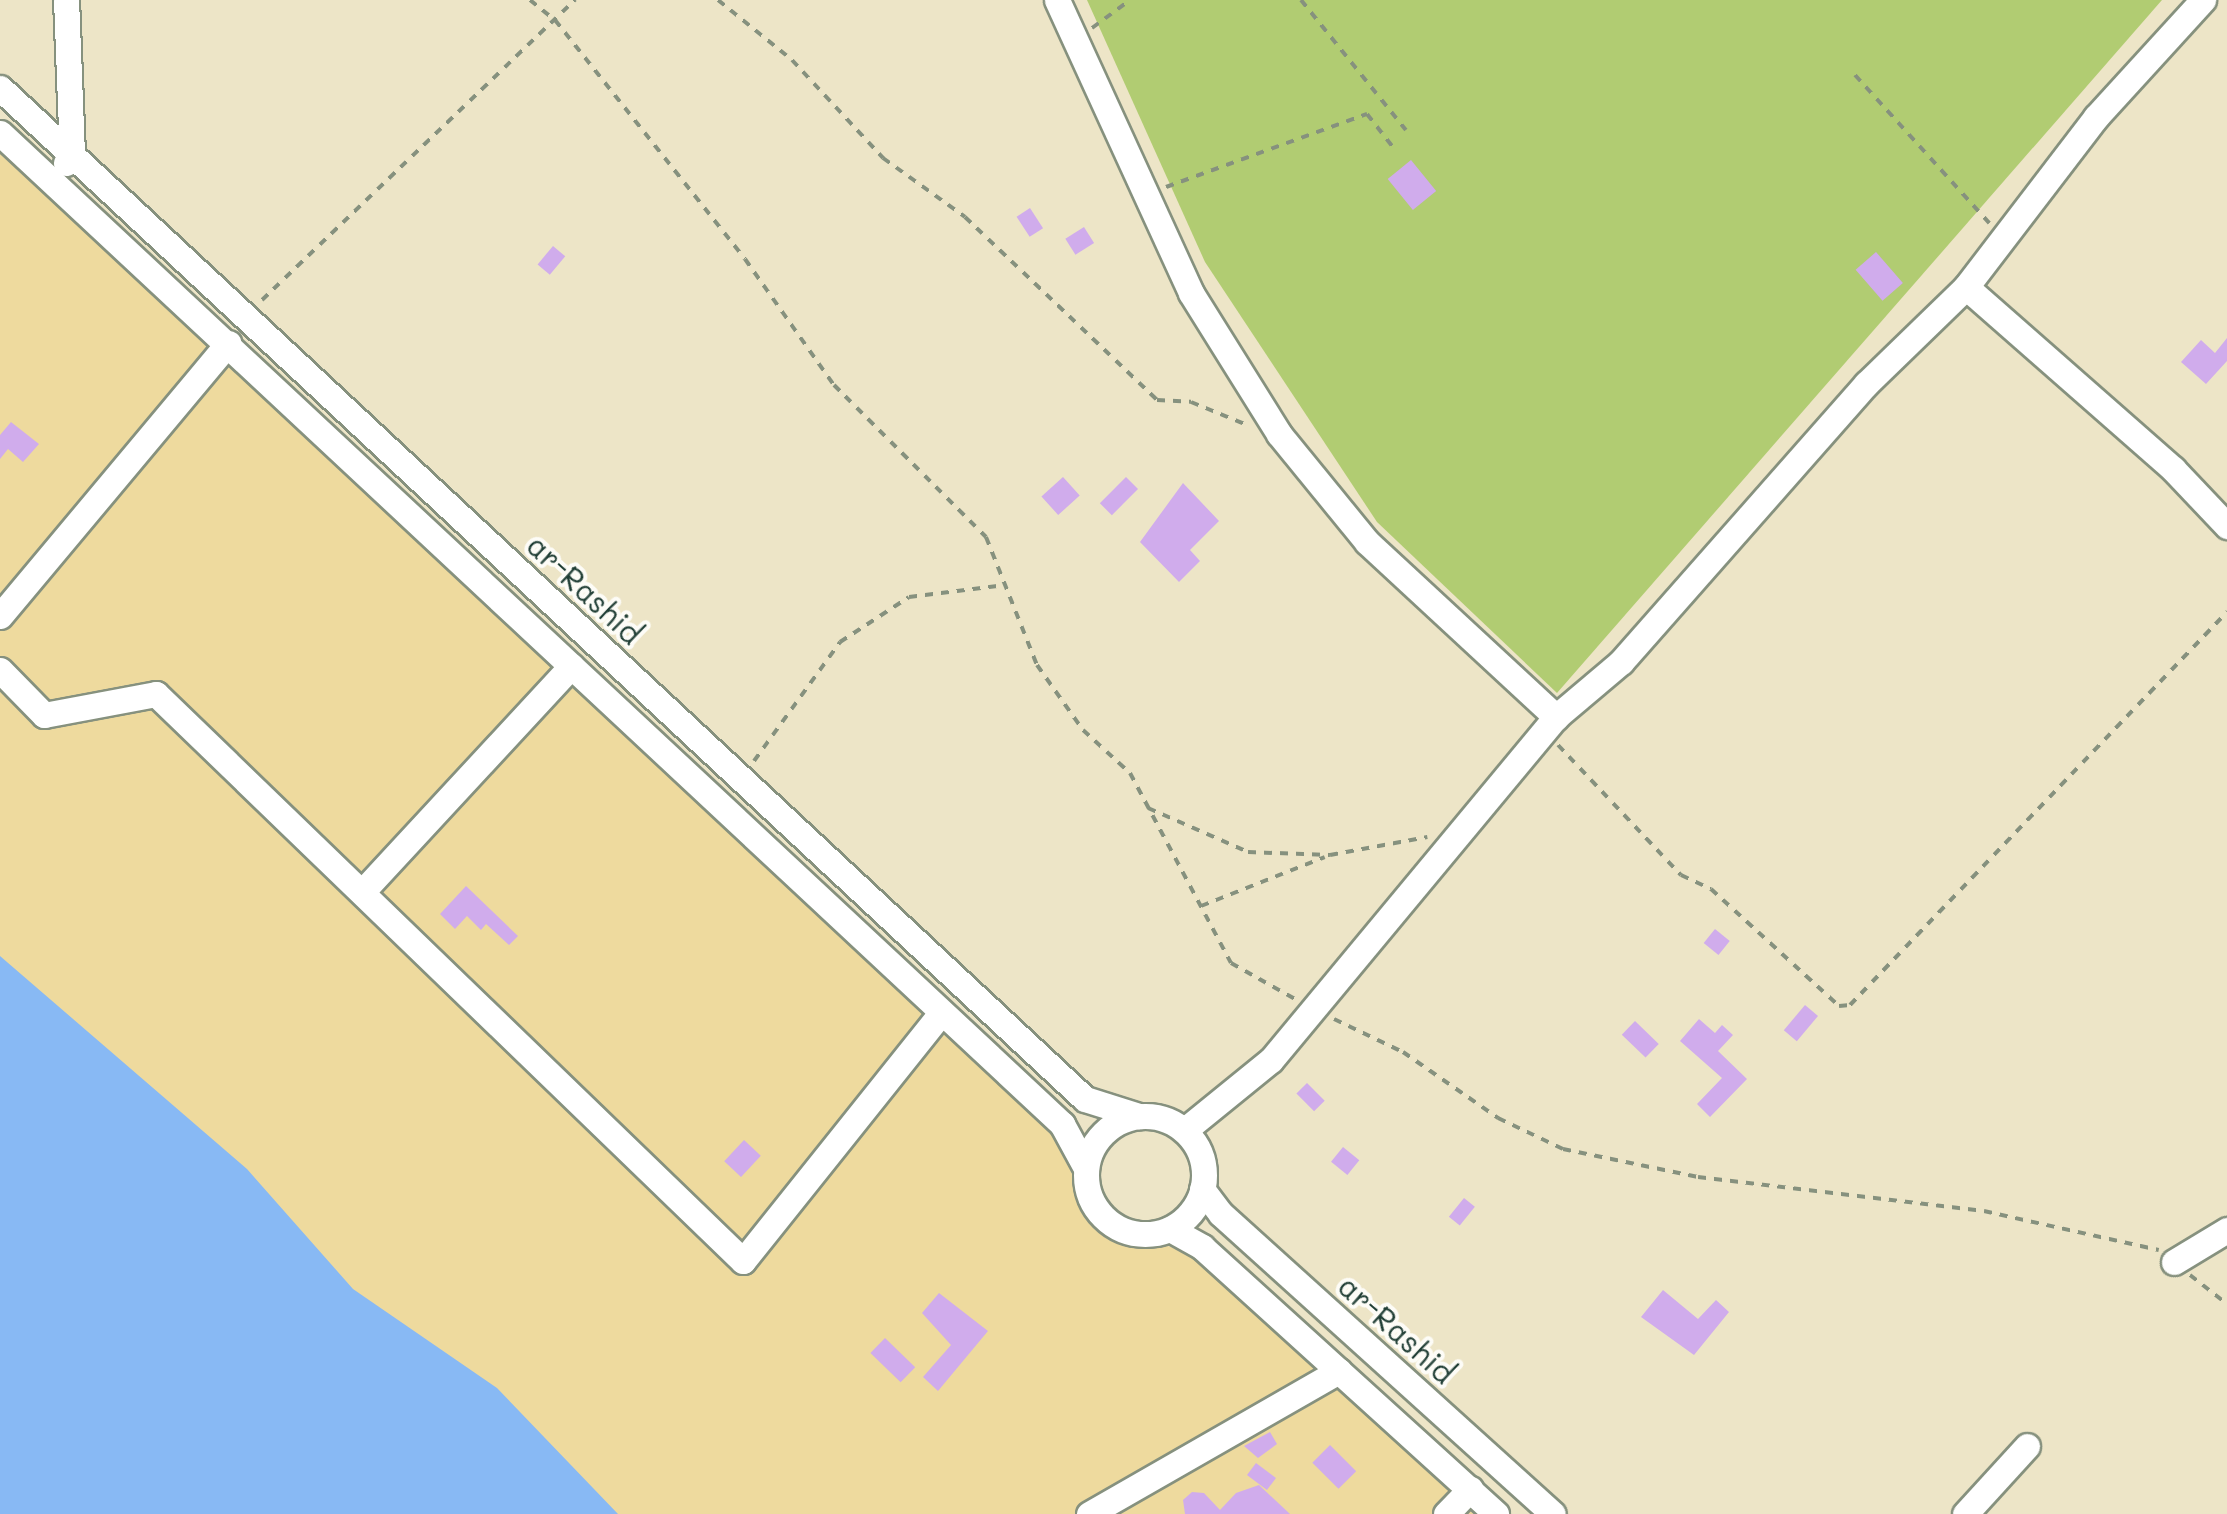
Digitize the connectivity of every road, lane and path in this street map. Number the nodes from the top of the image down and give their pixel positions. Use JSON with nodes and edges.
{"nodes":[{"id":1,"x":66,"y":0,"type":"edge"},
{"id":2,"x":530,"y":0,"type":"edge"},
{"id":3,"x":576,"y":0,"type":"edge"},
{"id":4,"x":718,"y":0,"type":"edge"},
{"id":5,"x":1057,"y":0,"type":"edge"},
{"id":6,"x":1130,"y":0,"type":"edge"},
{"id":7,"x":1301,"y":0,"type":"edge"},
{"id":8,"x":2203,"y":0,"type":"edge"},
{"id":9,"x":555,"y":20,"type":"junction"},
{"id":10,"x":1076,"y":39,"type":"junction"},
{"id":11,"x":1854,"y":75,"type":"dead end"},
{"id":12,"x":0,"y":88,"type":"edge"},
{"id":13,"x":1406,"y":130,"type":"dead end"},
{"id":14,"x":0,"y":134,"type":"edge"},
{"id":15,"x":1396,"y":151,"type":"dead end"},
{"id":16,"x":72,"y":155,"type":"junction"},
{"id":17,"x":52,"y":178,"type":"junction"},
{"id":18,"x":1147,"y":194,"type":"junction"},
{"id":19,"x":2000,"y":236,"type":"junction"},
{"id":20,"x":1966,"y":287,"type":"junction"},
{"id":21,"x":248,"y":318,"type":"junction"},
{"id":22,"x":228,"y":343,"type":"junction"},
{"id":23,"x":1279,"y":434,"type":"junction"},
{"id":24,"x":2227,"y":526,"type":"edge"},
{"id":25,"x":1005,"y":585,"type":"junction"},
{"id":26,"x":2227,"y":612,"type":"edge"},
{"id":27,"x":0,"y":616,"type":"edge"},
{"id":28,"x":570,"y":666,"type":"junction"},
{"id":29,"x":0,"y":670,"type":"edge"},
{"id":30,"x":1550,"y":724,"type":"junction"},
{"id":31,"x":741,"y":778,"type":"junction"},
{"id":32,"x":1148,"y":808,"type":"junction"},
{"id":33,"x":1462,"y":830,"type":"junction"},
{"id":34,"x":1330,"y":855,"type":"junction"},
{"id":35,"x":362,"y":892,"type":"junction"},
{"id":36,"x":1201,"y":906,"type":"junction"},
{"id":37,"x":1315,"y":1010,"type":"junction"},
{"id":38,"x":941,"y":1012,"type":"junction"},
{"id":39,"x":1139,"y":1116,"type":"junction"},
{"id":40,"x":1186,"y":1130,"type":"junction"},
{"id":41,"x":1086,"y":1168,"type":"junction"},
{"id":42,"x":1202,"y":1189,"type":"junction"},
{"id":43,"x":1170,"y":1229,"type":"junction"},
{"id":44,"x":2227,"y":1230,"type":"edge"},
{"id":45,"x":2174,"y":1262,"type":"junction"},
{"id":46,"x":2227,"y":1304,"type":"edge"},
{"id":47,"x":1339,"y":1371,"type":"junction"},
{"id":48,"x":2027,"y":1446,"type":"dead end"},
{"id":49,"x":1470,"y":1489,"type":"junction"},
{"id":50,"x":1089,"y":1514,"type":"edge"},
{"id":51,"x":1446,"y":1514,"type":"edge"},
{"id":52,"x":1496,"y":1514,"type":"edge"},
{"id":53,"x":1553,"y":1514,"type":"edge"},
{"id":54,"x":1965,"y":1514,"type":"edge"}],
"edges":[{"from":1,"to":16,"type":"street"},
{"from":2,"to":9,"type":"path"},
{"from":3,"to":9,"type":"path"},
{"from":4,"to":23,"type":"path"},
{"from":5,"to":10,"type":"street"},
{"from":6,"to":10,"type":"path"},
{"from":7,"to":13,"type":"path"},
{"from":8,"to":19,"type":"street"},
{"from":9,"to":21,"type":"path"},
{"from":9,"to":25,"type":"path"},
{"from":10,"to":18,"type":"street"},
{"from":11,"to":19,"type":"path"},
{"from":12,"to":16,"type":"street","name":"ar-Rashid"},
{"from":14,"to":17,"type":"street"},
{"from":15,"to":18,"type":"path"},
{"from":16,"to":17,"type":"street"},
{"from":16,"to":21,"type":"street","name":"ar-Rashid"},
{"from":17,"to":22,"type":"street"},
{"from":18,"to":23,"type":"street"},
{"from":19,"to":20,"type":"street"},
{"from":20,"to":24,"type":"street"},
{"from":20,"to":30,"type":"street"},
{"from":21,"to":31,"type":"street","name":"ar-Rashid"},
{"from":22,"to":27,"type":"street"},
{"from":22,"to":28,"type":"street"},
{"from":23,"to":30,"type":"street"},
{"from":25,"to":31,"type":"path"},
{"from":25,"to":32,"type":"path"},
{"from":26,"to":30,"type":"path"},
{"from":28,"to":35,"type":"street"},
{"from":28,"to":38,"type":"street"},
{"from":29,"to":35,"type":"street"},
{"from":30,"to":33,"type":"street"},
{"from":31,"to":39,"type":"street","name":"ar-Rashid"},
{"from":32,"to":34,"type":"path"},
{"from":32,"to":36,"type":"path"},
{"from":33,"to":34,"type":"path"},
{"from":33,"to":37,"type":"street"},
{"from":34,"to":36,"type":"path"},
{"from":35,"to":38,"type":"street"},
{"from":36,"to":37,"type":"path"},
{"from":37,"to":40,"type":"street"},
{"from":37,"to":45,"type":"path"},
{"from":38,"to":41,"type":"street"},
{"from":39,"to":40,"type":"street"},
{"from":39,"to":41,"type":"street"},
{"from":40,"to":42,"type":"street"},
{"from":41,"to":43,"type":"street"},
{"from":42,"to":43,"type":"street"},
{"from":42,"to":53,"type":"street","name":"ar-Rashid"},
{"from":43,"to":47,"type":"street"},
{"from":44,"to":45,"type":"street"},
{"from":45,"to":46,"type":"path"},
{"from":47,"to":49,"type":"street"},
{"from":47,"to":50,"type":"street"},
{"from":48,"to":54,"type":"street"},
{"from":49,"to":51,"type":"street"},
{"from":49,"to":52,"type":"street"}]}
